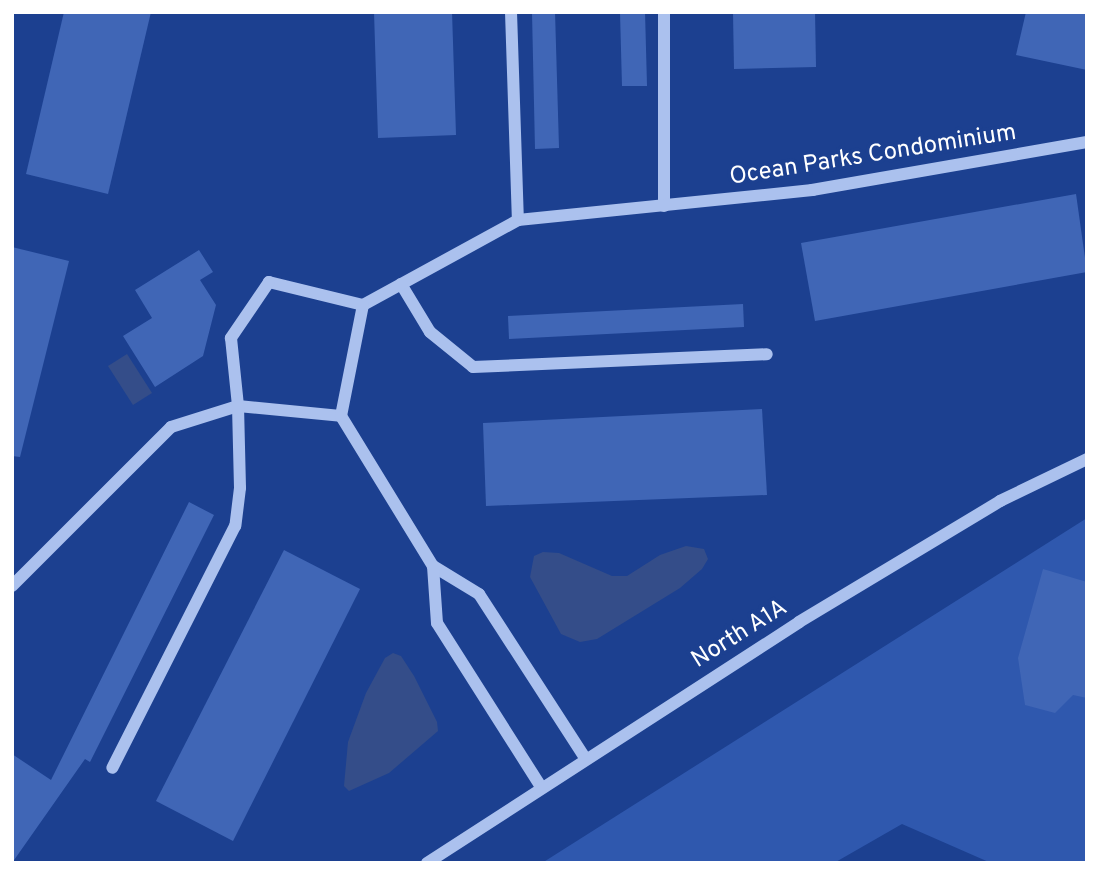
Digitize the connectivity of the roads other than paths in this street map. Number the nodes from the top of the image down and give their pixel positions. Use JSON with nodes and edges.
{"nodes":[{"id":1,"x":511,"y":12,"type":"edge"},
{"id":2,"x":664,"y":12,"type":"edge"},
{"id":3,"x":1087,"y":142,"type":"edge"},
{"id":4,"x":664,"y":206,"type":"junction"},
{"id":5,"x":518,"y":220,"type":"junction"},
{"id":6,"x":401,"y":284,"type":"junction"},
{"id":7,"x":363,"y":305,"type":"junction"},
{"id":8,"x":767,"y":354,"type":"dead end"},
{"id":9,"x":238,"y":406,"type":"junction"},
{"id":10,"x":341,"y":416,"type":"junction"},
{"id":11,"x":1087,"y":459,"type":"edge"},
{"id":12,"x":433,"y":566,"type":"junction"},
{"id":13,"x":12,"y":586,"type":"edge"},
{"id":14,"x":585,"y":758,"type":"junction"},
{"id":15,"x":112,"y":768,"type":"dead end"},
{"id":16,"x":541,"y":788,"type":"junction"},
{"id":17,"x":427,"y":863,"type":"edge"}],
"edges":[{"from":1,"to":5,"type":"street"},
{"from":2,"to":4,"type":"street"},
{"from":3,"to":4,"type":"street","name":"Ocean Parks Condominium"},
{"from":4,"to":5,"type":"street","name":"Ocean Parks Condominium"},
{"from":5,"to":6,"type":"street","name":"Ocean Parks Condominium"},
{"from":6,"to":7,"type":"street","name":"Ocean Parks Condominium"},
{"from":6,"to":8,"type":"street"},
{"from":7,"to":9,"type":"street"},
{"from":7,"to":10,"type":"street"},
{"from":9,"to":10,"type":"street"},
{"from":9,"to":13,"type":"street"},
{"from":9,"to":15,"type":"street"},
{"from":10,"to":12,"type":"street"},
{"from":11,"to":14,"type":"street","name":"North A1A"},
{"from":12,"to":14,"type":"street"},
{"from":12,"to":16,"type":"street"},
{"from":14,"to":16,"type":"street","name":"North A1A"},
{"from":16,"to":17,"type":"street","name":"North A1A"}]}
